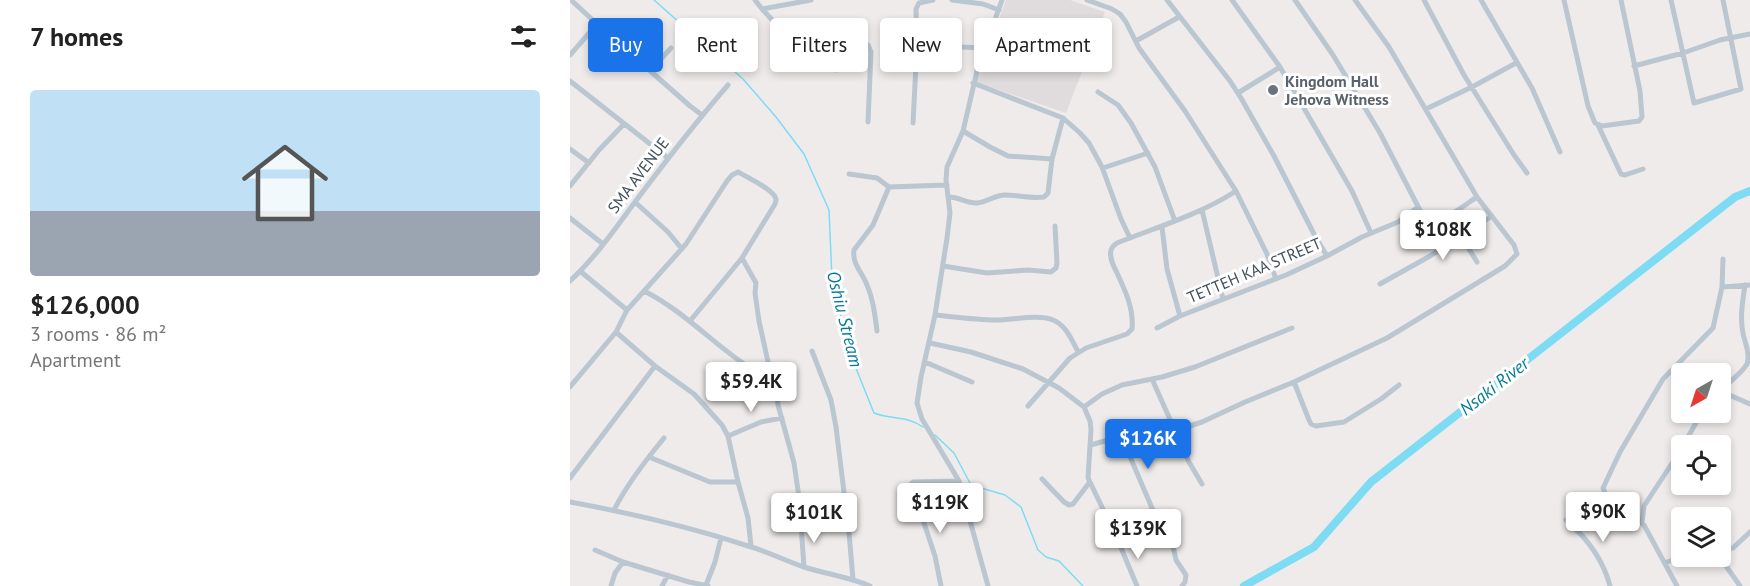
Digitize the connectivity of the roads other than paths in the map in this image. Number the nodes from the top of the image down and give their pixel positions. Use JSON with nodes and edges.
{"nodes":[{"id":1,"x":571,"y":0,"type":"edge"},
{"id":2,"x":755,"y":0,"type":"edge"},
{"id":3,"x":811,"y":0,"type":"edge"},
{"id":4,"x":933,"y":0,"type":"edge"},
{"id":5,"x":952,"y":0,"type":"edge"},
{"id":6,"x":1002,"y":0,"type":"edge"},
{"id":7,"x":1086,"y":0,"type":"edge"},
{"id":8,"x":1167,"y":0,"type":"edge"},
{"id":9,"x":1232,"y":0,"type":"edge"},
{"id":10,"x":1295,"y":0,"type":"edge"},
{"id":11,"x":1355,"y":0,"type":"edge"},
{"id":12,"x":1424,"y":0,"type":"edge"},
{"id":13,"x":1481,"y":0,"type":"edge"},
{"id":14,"x":1564,"y":0,"type":"edge"},
{"id":15,"x":1621,"y":0,"type":"edge"},
{"id":16,"x":1671,"y":0,"type":"edge"},
{"id":17,"x":1723,"y":0,"type":"edge"},
{"id":18,"x":762,"y":9,"type":"junction"},
{"id":19,"x":999,"y":10,"type":"junction"},
{"id":20,"x":1179,"y":17,"type":"junction"},
{"id":21,"x":590,"y":18,"type":"edge"},
{"id":22,"x":917,"y":18,"type":"edge"},
{"id":23,"x":996,"y":18,"type":"edge"},
{"id":24,"x":588,"y":34,"type":"edge"},
{"id":25,"x":1750,"y":34,"type":"edge"},
{"id":26,"x":1731,"y":37,"type":"junction"},
{"id":27,"x":1136,"y":41,"type":"junction"},
{"id":28,"x":670,"y":48,"type":"dead end"},
{"id":29,"x":1683,"y":53,"type":"junction"},
{"id":30,"x":570,"y":55,"type":"edge"},
{"id":31,"x":663,"y":56,"type":"edge"},
{"id":32,"x":1516,"y":63,"type":"junction"},
{"id":33,"x":1634,"y":66,"type":"junction"},
{"id":34,"x":1280,"y":67,"type":"junction"},
{"id":35,"x":651,"y":72,"type":"edge"},
{"id":36,"x":916,"y":72,"type":"edge"},
{"id":37,"x":976,"y":72,"type":"edge"},
{"id":38,"x":570,"y":81,"type":"edge"},
{"id":39,"x":973,"y":83,"type":"junction"},
{"id":40,"x":728,"y":85,"type":"dead end"},
{"id":41,"x":1472,"y":87,"type":"junction"},
{"id":42,"x":1098,"y":92,"type":"dead end"},
{"id":43,"x":1238,"y":93,"type":"junction"},
{"id":44,"x":1426,"y":109,"type":"junction"},
{"id":45,"x":702,"y":115,"type":"junction"},
{"id":46,"x":1063,"y":118,"type":"junction"},
{"id":47,"x":868,"y":122,"type":"dead end"},
{"id":48,"x":913,"y":123,"type":"dead end"},
{"id":49,"x":624,"y":124,"type":"junction"},
{"id":50,"x":1598,"y":125,"type":"junction"},
{"id":51,"x":963,"y":130,"type":"junction"},
{"id":52,"x":570,"y":148,"type":"edge"},
{"id":53,"x":1560,"y":152,"type":"dead end"},
{"id":54,"x":1148,"y":153,"type":"junction"},
{"id":55,"x":668,"y":158,"type":"junction"},
{"id":56,"x":1052,"y":159,"type":"junction"},
{"id":57,"x":589,"y":163,"type":"junction"},
{"id":58,"x":1103,"y":168,"type":"junction"},
{"id":59,"x":1643,"y":169,"type":"dead end"},
{"id":60,"x":1527,"y":173,"type":"dead end"},
{"id":61,"x":849,"y":174,"type":"dead end"},
{"id":62,"x":947,"y":185,"type":"junction"},
{"id":63,"x":570,"y":186,"type":"edge"},
{"id":64,"x":889,"y":187,"type":"junction"},
{"id":65,"x":1236,"y":191,"type":"junction"},
{"id":66,"x":1477,"y":197,"type":"junction"},
{"id":67,"x":949,"y":198,"type":"junction"},
{"id":68,"x":635,"y":202,"type":"junction"},
{"id":69,"x":1418,"y":207,"type":"junction"},
{"id":70,"x":1202,"y":210,"type":"junction"},
{"id":71,"x":1492,"y":216,"type":"junction"},
{"id":72,"x":570,"y":218,"type":"edge"},
{"id":73,"x":1175,"y":222,"type":"junction"},
{"id":74,"x":1055,"y":226,"type":"dead end"},
{"id":75,"x":1162,"y":226,"type":"junction"},
{"id":76,"x":1371,"y":233,"type":"junction"},
{"id":77,"x":1461,"y":236,"type":"junction"},
{"id":78,"x":1130,"y":238,"type":"junction"},
{"id":79,"x":603,"y":244,"type":"junction"},
{"id":80,"x":682,"y":249,"type":"junction"},
{"id":81,"x":1327,"y":256,"type":"junction"},
{"id":82,"x":742,"y":258,"type":"junction"},
{"id":83,"x":1723,"y":260,"type":"dead end"},
{"id":84,"x":1477,"y":262,"type":"dead end"},
{"id":85,"x":943,"y":266,"type":"junction"},
{"id":86,"x":580,"y":271,"type":"junction"},
{"id":87,"x":1276,"y":279,"type":"junction"},
{"id":88,"x":570,"y":280,"type":"edge"},
{"id":89,"x":1380,"y":284,"type":"dead end"},
{"id":90,"x":1747,"y":285,"type":"edge"},
{"id":91,"x":1722,"y":287,"type":"junction"},
{"id":92,"x":644,"y":291,"type":"junction"},
{"id":93,"x":1223,"y":299,"type":"junction"},
{"id":94,"x":627,"y":310,"type":"junction"},
{"id":95,"x":935,"y":315,"type":"junction"},
{"id":96,"x":1180,"y":316,"type":"junction"},
{"id":97,"x":690,"y":321,"type":"junction"},
{"id":98,"x":1157,"y":328,"type":"dead end"},
{"id":99,"x":1292,"y":328,"type":"dead end"},
{"id":100,"x":878,"y":331,"type":"dead end"},
{"id":101,"x":616,"y":332,"type":"junction"},
{"id":102,"x":930,"y":343,"type":"junction"},
{"id":103,"x":1749,"y":349,"type":"edge"},
{"id":104,"x":813,"y":351,"type":"dead end"},
{"id":105,"x":1078,"y":352,"type":"junction"},
{"id":106,"x":925,"y":362,"type":"junction"},
{"id":107,"x":655,"y":366,"type":"junction"},
{"id":108,"x":1152,"y":379,"type":"junction"},
{"id":109,"x":775,"y":380,"type":"junction"},
{"id":110,"x":1731,"y":380,"type":"edge"},
{"id":111,"x":972,"y":382,"type":"dead end"},
{"id":112,"x":1294,"y":382,"type":"junction"},
{"id":113,"x":1050,"y":383,"type":"junction"},
{"id":114,"x":1399,"y":385,"type":"dead end"},
{"id":115,"x":570,"y":387,"type":"edge"},
{"id":116,"x":1731,"y":396,"type":"edge"},
{"id":117,"x":1750,"y":404,"type":"edge"},
{"id":118,"x":1028,"y":406,"type":"dead end"},
{"id":119,"x":1084,"y":407,"type":"junction"},
{"id":120,"x":782,"y":418,"type":"junction"},
{"id":121,"x":1177,"y":430,"type":"junction"},
{"id":122,"x":728,"y":436,"type":"junction"},
{"id":123,"x":664,"y":438,"type":"dead end"},
{"id":124,"x":1091,"y":445,"type":"junction"},
{"id":125,"x":650,"y":457,"type":"junction"},
{"id":126,"x":1671,"y":464,"type":"edge"},
{"id":127,"x":570,"y":478,"type":"edge"},
{"id":128,"x":1042,"y":479,"type":"dead end"},
{"id":129,"x":959,"y":481,"type":"junction"},
{"id":130,"x":738,"y":482,"type":"junction"},
{"id":131,"x":1089,"y":483,"type":"junction"},
{"id":132,"x":1202,"y":484,"type":"dead end"},
{"id":133,"x":570,"y":502,"type":"edge"},
{"id":134,"x":614,"y":510,"type":"junction"},
{"id":135,"x":1566,"y":520,"type":"dead end"},
{"id":136,"x":1642,"y":522,"type":"junction"},
{"id":137,"x":1114,"y":532,"type":"dead end"},
{"id":138,"x":1750,"y":532,"type":"edge"},
{"id":139,"x":721,"y":538,"type":"junction"},
{"id":140,"x":1119,"y":543,"type":"dead end"},
{"id":141,"x":751,"y":546,"type":"junction"},
{"id":142,"x":1731,"y":548,"type":"edge"},
{"id":143,"x":595,"y":550,"type":"dead end"},
{"id":144,"x":1671,"y":561,"type":"edge"},
{"id":145,"x":623,"y":562,"type":"junction"},
{"id":146,"x":1665,"y":563,"type":"junction"},
{"id":147,"x":804,"y":567,"type":"junction"},
{"id":148,"x":1727,"y":567,"type":"edge"},
{"id":149,"x":668,"y":575,"type":"junction"},
{"id":150,"x":853,"y":579,"type":"junction"},
{"id":151,"x":611,"y":586,"type":"edge"},
{"id":152,"x":662,"y":586,"type":"edge"},
{"id":153,"x":707,"y":586,"type":"edge"},
{"id":154,"x":870,"y":586,"type":"edge"},
{"id":155,"x":940,"y":586,"type":"edge"},
{"id":156,"x":988,"y":586,"type":"edge"},
{"id":157,"x":1137,"y":586,"type":"edge"},
{"id":158,"x":1182,"y":586,"type":"edge"},
{"id":159,"x":1610,"y":586,"type":"edge"},
{"id":160,"x":1677,"y":586,"type":"edge"},
{"id":161,"x":1740,"y":586,"type":"edge"}],
"edges":[{"from":1,"to":21,"type":"street"},
{"from":2,"to":18,"type":"street"},
{"from":3,"to":18,"type":"street"},
{"from":4,"to":22,"type":"street"},
{"from":5,"to":19,"type":"street"},
{"from":6,"to":19,"type":"street"},
{"from":7,"to":27,"type":"street"},
{"from":8,"to":20,"type":"street"},
{"from":9,"to":34,"type":"street"},
{"from":10,"to":69,"type":"street"},
{"from":11,"to":44,"type":"street"},
{"from":12,"to":41,"type":"street"},
{"from":13,"to":32,"type":"street"},
{"from":14,"to":50,"type":"street"},
{"from":15,"to":33,"type":"street"},
{"from":16,"to":29,"type":"street"},
{"from":17,"to":26,"type":"street"},
{"from":18,"to":47,"type":"street"},
{"from":19,"to":23,"type":"street"},
{"from":20,"to":27,"type":"street"},
{"from":20,"to":43,"type":"street"},
{"from":24,"to":30,"type":"street"},
{"from":25,"to":26,"type":"street"},
{"from":26,"to":29,"type":"street"},
{"from":26,"to":29,"type":"street"},
{"from":27,"to":65,"type":"street"},
{"from":28,"to":31,"type":"street"},
{"from":29,"to":33,"type":"street"},
{"from":32,"to":41,"type":"street"},
{"from":32,"to":53,"type":"street"},
{"from":33,"to":50,"type":"street"},
{"from":34,"to":43,"type":"street"},
{"from":34,"to":76,"type":"street"},
{"from":35,"to":45,"type":"street"},
{"from":36,"to":48,"type":"street"},
{"from":37,"to":39,"type":"street"},
{"from":38,"to":49,"type":"street"},
{"from":39,"to":46,"type":"street"},
{"from":39,"to":51,"type":"street"},
{"from":40,"to":45,"type":"street","name":"SMA AVENUE"},
{"from":41,"to":44,"type":"street"},
{"from":41,"to":60,"type":"street"},
{"from":42,"to":54,"type":"street"},
{"from":43,"to":81,"type":"street"},
{"from":44,"to":66,"type":"street"},
{"from":45,"to":55,"type":"street","name":"SMA AVENUE"},
{"from":46,"to":56,"type":"street"},
{"from":46,"to":58,"type":"street"},
{"from":49,"to":55,"type":"street"},
{"from":49,"to":57,"type":"street"},
{"from":50,"to":59,"type":"street"},
{"from":51,"to":56,"type":"street"},
{"from":51,"to":62,"type":"street"},
{"from":52,"to":57,"type":"street"},
{"from":54,"to":58,"type":"street"},
{"from":54,"to":73,"type":"street"},
{"from":55,"to":68,"type":"street","name":"SMA AVENUE"},
{"from":56,"to":67,"type":"street"},
{"from":57,"to":63,"type":"street"},
{"from":58,"to":78,"type":"street"},
{"from":61,"to":64,"type":"street"},
{"from":62,"to":64,"type":"street"},
{"from":62,"to":67,"type":"street"},
{"from":64,"to":100,"type":"street"},
{"from":65,"to":70,"type":"street"},
{"from":65,"to":87,"type":"street"},
{"from":66,"to":69,"type":"street"},
{"from":66,"to":71,"type":"street"},
{"from":67,"to":85,"type":"street"},
{"from":68,"to":79,"type":"street","name":"SMA AVENUE"},
{"from":68,"to":80,"type":"street"},
{"from":69,"to":76,"type":"street","name":"TETTEH KAA STREET"},
{"from":70,"to":73,"type":"street"},
{"from":70,"to":93,"type":"street"},
{"from":71,"to":77,"type":"street"},
{"from":71,"to":112,"type":"street"},
{"from":72,"to":79,"type":"street"},
{"from":73,"to":75,"type":"street"},
{"from":74,"to":85,"type":"street"},
{"from":75,"to":78,"type":"street"},
{"from":75,"to":96,"type":"street"},
{"from":76,"to":81,"type":"street","name":"TETTEH KAA STREET"},
{"from":77,"to":84,"type":"street"},
{"from":77,"to":89,"type":"street"},
{"from":78,"to":105,"type":"street"},
{"from":79,"to":86,"type":"street","name":"SMA AVENUE"},
{"from":80,"to":82,"type":"street"},
{"from":80,"to":92,"type":"street"},
{"from":81,"to":87,"type":"street","name":"TETTEH KAA STREET"},
{"from":82,"to":97,"type":"street"},
{"from":82,"to":109,"type":"street"},
{"from":83,"to":91,"type":"street"},
{"from":85,"to":95,"type":"street"},
{"from":86,"to":88,"type":"street","name":"SMA AVENUE"},
{"from":86,"to":94,"type":"street"},
{"from":87,"to":93,"type":"street","name":"TETTEH KAA STREET"},
{"from":90,"to":91,"type":"street"},
{"from":90,"to":103,"type":"street"},
{"from":91,"to":136,"type":"street"},
{"from":92,"to":94,"type":"street"},
{"from":92,"to":97,"type":"street"},
{"from":93,"to":96,"type":"street","name":"TETTEH KAA STREET"},
{"from":94,"to":101,"type":"street"},
{"from":95,"to":102,"type":"street"},
{"from":95,"to":105,"type":"street"},
{"from":96,"to":98,"type":"street","name":"TETTEH KAA STREET"},
{"from":97,"to":109,"type":"street"},
{"from":99,"to":108,"type":"street"},
{"from":101,"to":107,"type":"street"},
{"from":101,"to":115,"type":"street"},
{"from":102,"to":106,"type":"street"},
{"from":102,"to":113,"type":"street"},
{"from":103,"to":110,"type":"street"},
{"from":104,"to":150,"type":"street"},
{"from":105,"to":113,"type":"street"},
{"from":106,"to":111,"type":"street"},
{"from":106,"to":129,"type":"street"},
{"from":107,"to":122,"type":"street"},
{"from":107,"to":127,"type":"street"},
{"from":108,"to":119,"type":"street"},
{"from":108,"to":121,"type":"street"},
{"from":109,"to":120,"type":"street"},
{"from":112,"to":114,"type":"street"},
{"from":112,"to":121,"type":"street"},
{"from":113,"to":118,"type":"street"},
{"from":113,"to":119,"type":"street"},
{"from":116,"to":117,"type":"street"},
{"from":119,"to":124,"type":"street"},
{"from":120,"to":122,"type":"street"},
{"from":120,"to":147,"type":"street"},
{"from":121,"to":132,"type":"street"},
{"from":122,"to":130,"type":"street"},
{"from":123,"to":125,"type":"street"},
{"from":124,"to":131,"type":"street"},
{"from":124,"to":158,"type":"street"},
{"from":125,"to":130,"type":"street"},
{"from":125,"to":134,"type":"street"},
{"from":126,"to":136,"type":"street"},
{"from":128,"to":131,"type":"street"},
{"from":129,"to":155,"type":"street"},
{"from":129,"to":156,"type":"street"},
{"from":130,"to":141,"type":"street"},
{"from":131,"to":137,"type":"street"},
{"from":133,"to":134,"type":"street"},
{"from":134,"to":139,"type":"street"},
{"from":135,"to":159,"type":"street"},
{"from":136,"to":146,"type":"street"},
{"from":138,"to":142,"type":"street"},
{"from":139,"to":141,"type":"street"},
{"from":139,"to":153,"type":"street"},
{"from":140,"to":157,"type":"street"},
{"from":141,"to":147,"type":"street"},
{"from":143,"to":145,"type":"street"},
{"from":144,"to":146,"type":"street"},
{"from":145,"to":149,"type":"street"},
{"from":145,"to":151,"type":"street"},
{"from":146,"to":160,"type":"street"},
{"from":147,"to":150,"type":"street"},
{"from":148,"to":161,"type":"street"},
{"from":149,"to":152,"type":"street"},
{"from":149,"to":153,"type":"street"},
{"from":150,"to":154,"type":"street"}]}
